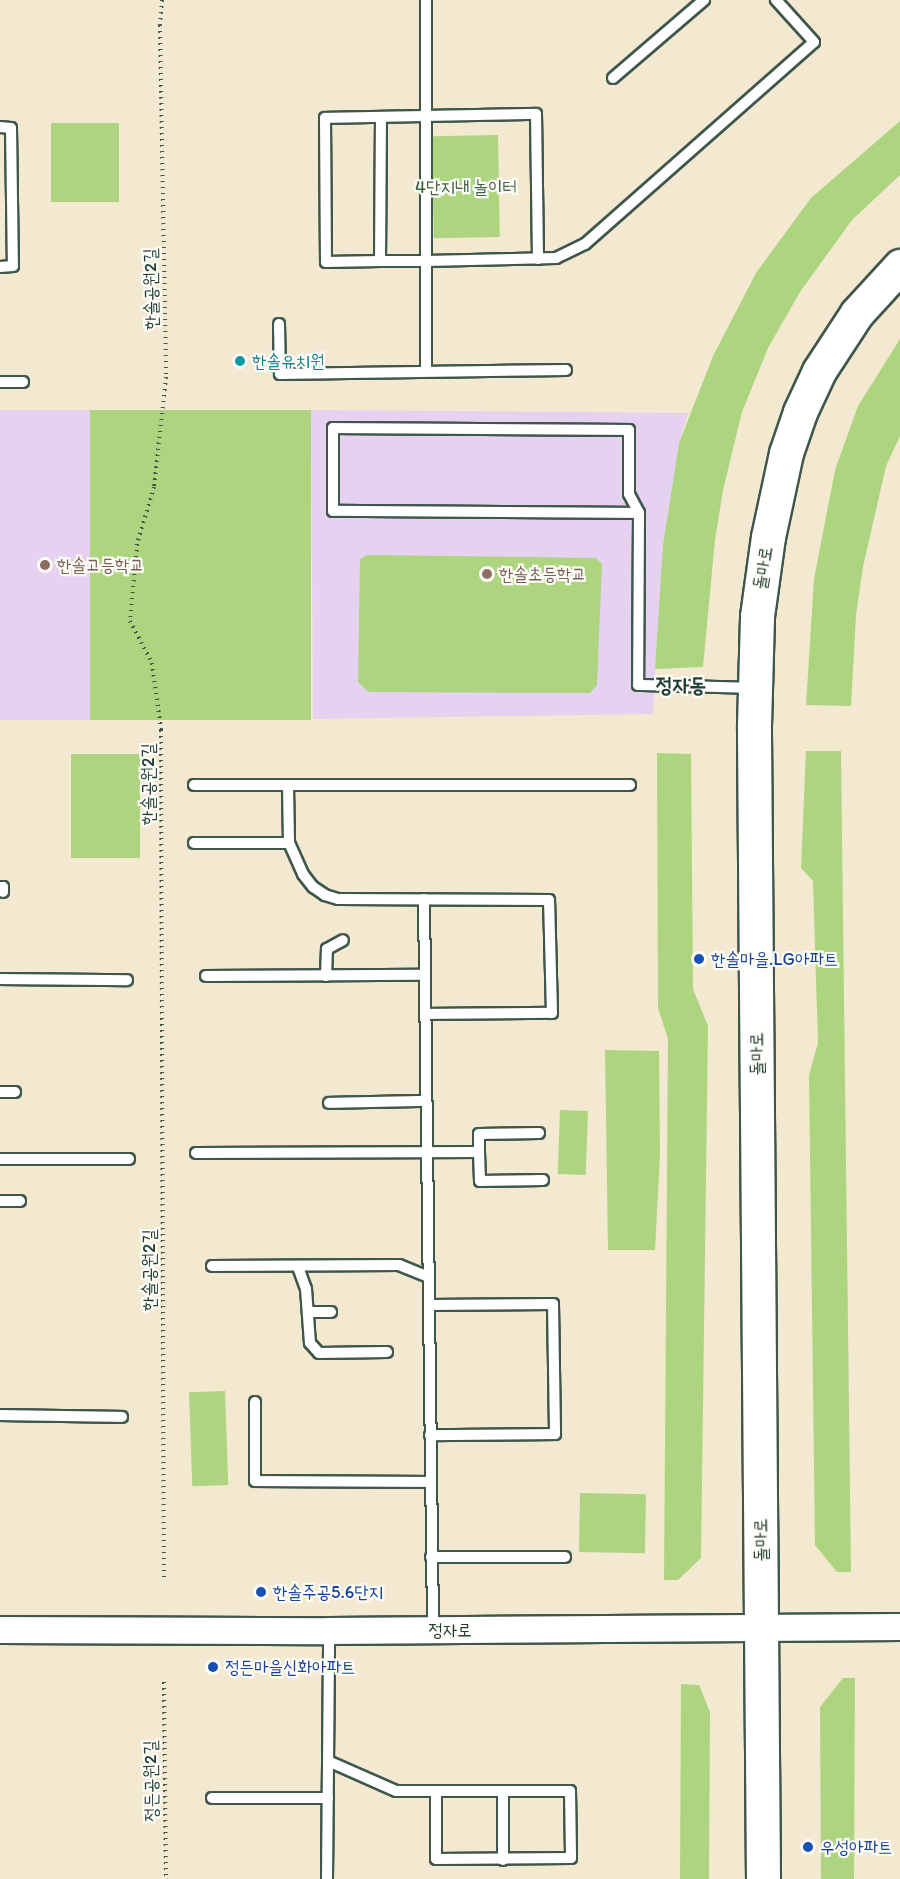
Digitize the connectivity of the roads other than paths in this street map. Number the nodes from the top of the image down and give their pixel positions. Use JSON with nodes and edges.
{"nodes":[{"id":1,"x":426,"y":0,"type":"edge"},
{"id":2,"x":776,"y":0,"type":"edge"},
{"id":3,"x":699,"y":1,"type":"edge"},
{"id":4,"x":613,"y":78,"type":"dead end"},
{"id":5,"x":426,"y":116,"type":"junction"},
{"id":6,"x":381,"y":117,"type":"junction"},
{"id":7,"x":0,"y":127,"type":"edge"},
{"id":8,"x":538,"y":259,"type":"junction"},
{"id":9,"x":380,"y":261,"type":"junction"},
{"id":10,"x":426,"y":261,"type":"junction"},
{"id":11,"x":900,"y":266,"type":"edge"},
{"id":12,"x":0,"y":267,"type":"edge"},
{"id":13,"x":279,"y":324,"type":"dead end"},
{"id":14,"x":566,"y":370,"type":"dead end"},
{"id":15,"x":426,"y":371,"type":"junction"},
{"id":16,"x":0,"y":382,"type":"edge"},
{"id":17,"x":23,"y":382,"type":"dead end"},
{"id":18,"x":639,"y":513,"type":"junction"},
{"id":19,"x":754,"y":688,"type":"junction"},
{"id":20,"x":194,"y":785,"type":"dead end"},
{"id":21,"x":288,"y":785,"type":"junction"},
{"id":22,"x":630,"y":785,"type":"dead end"},
{"id":23,"x":194,"y":843,"type":"dead end"},
{"id":24,"x":289,"y":843,"type":"junction"},
{"id":25,"x":424,"y":899,"type":"junction"},
{"id":26,"x":343,"y":940,"type":"dead end"},
{"id":27,"x":424,"y":975,"type":"junction"},
{"id":28,"x":206,"y":976,"type":"dead end"},
{"id":29,"x":326,"y":976,"type":"junction"},
{"id":30,"x":0,"y":979,"type":"edge"},
{"id":31,"x":127,"y":980,"type":"dead end"},
{"id":32,"x":425,"y":1014,"type":"junction"},
{"id":33,"x":0,"y":1092,"type":"edge"},
{"id":34,"x":15,"y":1092,"type":"dead end"},
{"id":35,"x":426,"y":1101,"type":"junction"},
{"id":36,"x":329,"y":1102,"type":"dead end"},
{"id":37,"x":539,"y":1133,"type":"dead end"},
{"id":38,"x":426,"y":1152,"type":"junction"},
{"id":39,"x":478,"y":1152,"type":"junction"},
{"id":40,"x":196,"y":1153,"type":"dead end"},
{"id":41,"x":0,"y":1159,"type":"edge"},
{"id":42,"x":129,"y":1159,"type":"dead end"},
{"id":43,"x":543,"y":1180,"type":"dead end"},
{"id":44,"x":0,"y":1201,"type":"edge"},
{"id":45,"x":20,"y":1201,"type":"dead end"},
{"id":46,"x":212,"y":1266,"type":"dead end"},
{"id":47,"x":298,"y":1267,"type":"junction"},
{"id":48,"x":428,"y":1277,"type":"junction"},
{"id":49,"x":429,"y":1305,"type":"junction"},
{"id":50,"x":309,"y":1312,"type":"junction"},
{"id":51,"x":331,"y":1312,"type":"dead end"},
{"id":52,"x":387,"y":1352,"type":"dead end"},
{"id":53,"x":255,"y":1402,"type":"dead end"},
{"id":54,"x":0,"y":1415,"type":"edge"},
{"id":55,"x":122,"y":1417,"type":"dead end"},
{"id":56,"x":430,"y":1435,"type":"junction"},
{"id":57,"x":431,"y":1482,"type":"junction"},
{"id":58,"x":431,"y":1557,"type":"junction"},
{"id":59,"x":565,"y":1557,"type":"dead end"},
{"id":60,"x":900,"y":1627,"type":"edge"},
{"id":61,"x":762,"y":1628,"type":"junction"},
{"id":62,"x":0,"y":1630,"type":"edge"},
{"id":63,"x":433,"y":1630,"type":"junction"},
{"id":64,"x":329,"y":1631,"type":"junction"},
{"id":65,"x":328,"y":1761,"type":"junction"},
{"id":66,"x":396,"y":1791,"type":"junction"},
{"id":67,"x":435,"y":1791,"type":"junction"},
{"id":68,"x":503,"y":1791,"type":"junction"},
{"id":69,"x":212,"y":1798,"type":"dead end"},
{"id":70,"x":328,"y":1798,"type":"junction"},
{"id":71,"x":396,"y":1803,"type":"dead end"},
{"id":72,"x":503,"y":1860,"type":"junction"},
{"id":73,"x":327,"y":1879,"type":"edge"},
{"id":74,"x":763,"y":1879,"type":"edge"}],
"edges":[{"from":1,"to":5,"type":"lane"},
{"from":2,"to":8,"type":"lane"},
{"from":3,"to":4,"type":"lane"},
{"from":5,"to":6,"type":"lane"},
{"from":5,"to":8,"type":"lane"},
{"from":5,"to":10,"type":"lane"},
{"from":6,"to":9,"type":"lane"},
{"from":6,"to":9,"type":"lane"},
{"from":7,"to":12,"type":"lane"},
{"from":8,"to":10,"type":"lane"},
{"from":9,"to":10,"type":"lane"},
{"from":10,"to":15,"type":"lane"},
{"from":11,"to":19,"type":"main road","name":"돌마로"},
{"from":13,"to":15,"type":"lane"},
{"from":14,"to":15,"type":"lane"},
{"from":16,"to":17,"type":"lane"},
{"from":18,"to":18,"type":"lane"},
{"from":18,"to":19,"type":"lane"},
{"from":19,"to":61,"type":"main road","name":"돌마로"},
{"from":20,"to":21,"type":"lane"},
{"from":21,"to":22,"type":"lane"},
{"from":21,"to":24,"type":"lane"},
{"from":23,"to":24,"type":"lane"},
{"from":24,"to":25,"type":"lane"},
{"from":25,"to":27,"type":"lane"},
{"from":25,"to":32,"type":"lane"},
{"from":26,"to":29,"type":"lane"},
{"from":27,"to":29,"type":"lane"},
{"from":27,"to":32,"type":"lane"},
{"from":28,"to":29,"type":"lane"},
{"from":30,"to":31,"type":"lane"},
{"from":32,"to":35,"type":"lane"},
{"from":33,"to":34,"type":"lane"},
{"from":35,"to":36,"type":"lane"},
{"from":35,"to":38,"type":"lane"},
{"from":37,"to":39,"type":"lane"},
{"from":38,"to":39,"type":"lane"},
{"from":38,"to":40,"type":"lane"},
{"from":38,"to":48,"type":"lane"},
{"from":39,"to":43,"type":"lane"},
{"from":41,"to":42,"type":"lane"},
{"from":44,"to":45,"type":"lane"},
{"from":46,"to":47,"type":"lane"},
{"from":47,"to":48,"type":"lane"},
{"from":47,"to":50,"type":"lane"},
{"from":48,"to":49,"type":"lane"},
{"from":49,"to":56,"type":"lane"},
{"from":49,"to":56,"type":"lane"},
{"from":50,"to":51,"type":"lane"},
{"from":50,"to":52,"type":"lane"},
{"from":53,"to":57,"type":"lane"},
{"from":54,"to":55,"type":"lane"},
{"from":56,"to":57,"type":"lane"},
{"from":57,"to":58,"type":"lane"},
{"from":58,"to":59,"type":"lane"},
{"from":58,"to":63,"type":"lane"},
{"from":60,"to":61,"type":"street","name":"정자로"},
{"from":61,"to":63,"type":"street","name":"정자로"},
{"from":61,"to":74,"type":"main road","name":"돌마로"},
{"from":62,"to":64,"type":"street","name":"정자로"},
{"from":63,"to":64,"type":"street","name":"정자로"},
{"from":64,"to":65,"type":"lane"},
{"from":65,"to":66,"type":"lane"},
{"from":65,"to":70,"type":"lane"},
{"from":66,"to":67,"type":"lane"},
{"from":66,"to":71,"type":"lane"},
{"from":67,"to":68,"type":"lane"},
{"from":67,"to":72,"type":"lane"},
{"from":68,"to":72,"type":"lane"},
{"from":68,"to":72,"type":"lane"},
{"from":69,"to":70,"type":"lane"},
{"from":70,"to":73,"type":"lane"}]}
